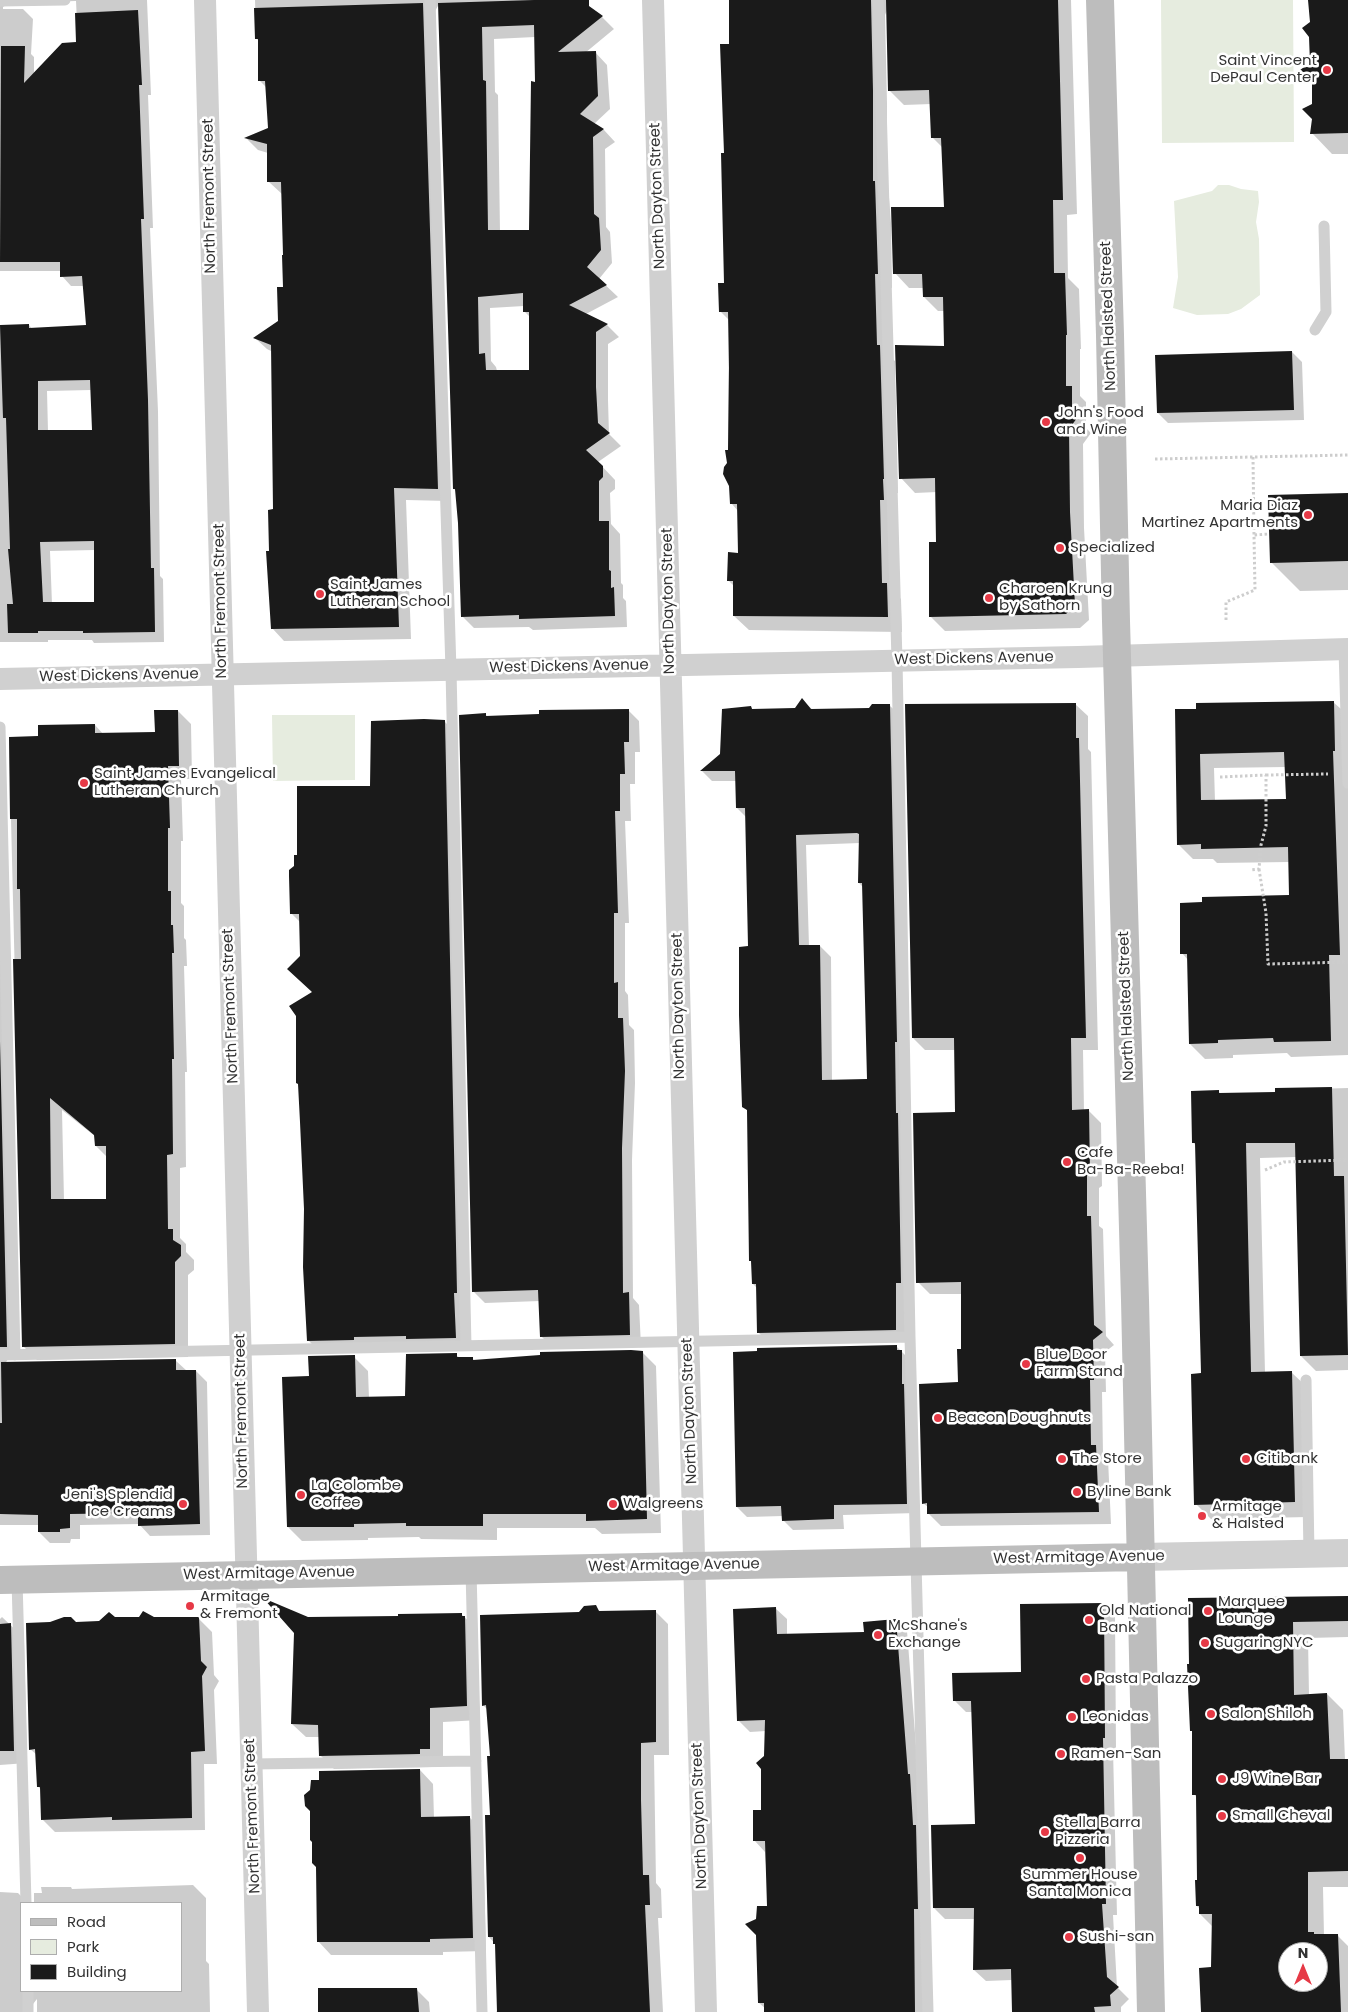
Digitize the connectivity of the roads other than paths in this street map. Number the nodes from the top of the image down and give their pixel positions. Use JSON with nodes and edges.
{"nodes":[{"id":1,"x":65,"y":0,"type":"edge"},
{"id":2,"x":205,"y":0,"type":"edge"},
{"id":3,"x":430,"y":0,"type":"edge"},
{"id":4,"x":653,"y":0,"type":"edge"},
{"id":5,"x":878,"y":0,"type":"edge"},
{"id":6,"x":1100,"y":0,"type":"edge"},
{"id":7,"x":0,"y":2,"type":"edge"},
{"id":8,"x":1324,"y":226,"type":"dead end"},
{"id":9,"x":1315,"y":330,"type":"dead end"},
{"id":10,"x":1346,"y":649,"type":"edge"},
{"id":11,"x":1117,"y":656,"type":"junction"},
{"id":12,"x":897,"y":660,"type":"junction"},
{"id":13,"x":670,"y":665,"type":"junction"},
{"id":14,"x":451,"y":670,"type":"junction"},
{"id":15,"x":223,"y":674,"type":"junction"},
{"id":16,"x":0,"y":679,"type":"edge"},
{"id":17,"x":0,"y":727,"type":"edge"},
{"id":18,"x":1348,"y":773,"type":"edge"},
{"id":19,"x":1348,"y":783,"type":"edge"},
{"id":20,"x":910,"y":1338,"type":"junction"},
{"id":21,"x":688,"y":1342,"type":"junction"},
{"id":22,"x":466,"y":1346,"type":"junction"},
{"id":23,"x":240,"y":1350,"type":"junction"},
{"id":24,"x":0,"y":1355,"type":"edge"},
{"id":25,"x":15,"y":1355,"type":"junction"},
{"id":26,"x":1306,"y":1380,"type":"dead end"},
{"id":27,"x":1348,"y":1553,"type":"edge"},
{"id":28,"x":1309,"y":1554,"type":"junction"},
{"id":29,"x":1140,"y":1557,"type":"junction"},
{"id":30,"x":916,"y":1562,"type":"junction"},
{"id":31,"x":694,"y":1566,"type":"junction"},
{"id":32,"x":471,"y":1570,"type":"junction"},
{"id":33,"x":246,"y":1575,"type":"junction"},
{"id":34,"x":8,"y":1580,"type":"edge"},
{"id":35,"x":476,"y":1761,"type":"junction"},
{"id":36,"x":252,"y":1764,"type":"junction"},
{"id":37,"x":26,"y":1902,"type":"edge"},
{"id":38,"x":28,"y":1992,"type":"edge"},
{"id":39,"x":28,"y":2012,"type":"edge"},
{"id":40,"x":258,"y":2012,"type":"edge"},
{"id":41,"x":482,"y":2012,"type":"edge"},
{"id":42,"x":706,"y":2012,"type":"edge"},
{"id":43,"x":928,"y":2012,"type":"edge"},
{"id":44,"x":1151,"y":2012,"type":"edge"}],
"edges":[{"from":1,"to":7,"type":"lane"},
{"from":2,"to":15,"type":"street","name":"North Fremont Street"},
{"from":3,"to":14,"type":"lane"},
{"from":4,"to":13,"type":"street","name":"North Dayton Street"},
{"from":5,"to":12,"type":"lane"},
{"from":6,"to":11,"type":"main road","name":"North Halsted Street"},
{"from":8,"to":9,"type":"lane"},
{"from":10,"to":11,"type":"street","name":"West Dickens Avenue"},
{"from":10,"to":18,"type":"lane"},
{"from":11,"to":12,"type":"street","name":"West Dickens Avenue"},
{"from":11,"to":29,"type":"main road","name":"North Halsted Street"},
{"from":12,"to":13,"type":"street","name":"West Dickens Avenue"},
{"from":12,"to":20,"type":"lane"},
{"from":13,"to":14,"type":"street","name":"West Dickens Avenue"},
{"from":13,"to":21,"type":"street","name":"North Dayton Street"},
{"from":14,"to":15,"type":"street","name":"West Dickens Avenue"},
{"from":14,"to":22,"type":"lane"},
{"from":15,"to":16,"type":"street","name":"West Dickens Avenue"},
{"from":15,"to":23,"type":"street","name":"North Fremont Street"},
{"from":17,"to":25,"type":"lane"},
{"from":18,"to":19,"type":"lane"},
{"from":20,"to":21,"type":"lane"},
{"from":20,"to":30,"type":"lane"},
{"from":21,"to":22,"type":"lane"},
{"from":21,"to":31,"type":"street","name":"North Dayton Street"},
{"from":22,"to":23,"type":"lane"},
{"from":23,"to":25,"type":"lane"},
{"from":23,"to":33,"type":"street","name":"North Fremont Street"},
{"from":24,"to":25,"type":"lane"},
{"from":26,"to":28,"type":"lane"},
{"from":27,"to":28,"type":"street","name":"West Armitage Avenue"},
{"from":28,"to":29,"type":"street","name":"West Armitage Avenue"},
{"from":29,"to":30,"type":"main road","name":"West Armitage Avenue"},
{"from":29,"to":44,"type":"main road","name":"North Halsted Street"},
{"from":30,"to":31,"type":"main road","name":"West Armitage Avenue"},
{"from":30,"to":43,"type":"lane"},
{"from":31,"to":32,"type":"main road","name":"West Armitage Avenue"},
{"from":31,"to":42,"type":"street","name":"North Dayton Street"},
{"from":32,"to":33,"type":"main road","name":"West Armitage Avenue"},
{"from":32,"to":35,"type":"lane"},
{"from":33,"to":34,"type":"main road","name":"West Armitage Avenue"},
{"from":33,"to":36,"type":"street","name":"North Fremont Street"},
{"from":34,"to":37,"type":"lane"},
{"from":35,"to":36,"type":"lane"},
{"from":35,"to":41,"type":"lane"},
{"from":36,"to":40,"type":"street","name":"North Fremont Street"},
{"from":38,"to":39,"type":"lane"}]}
